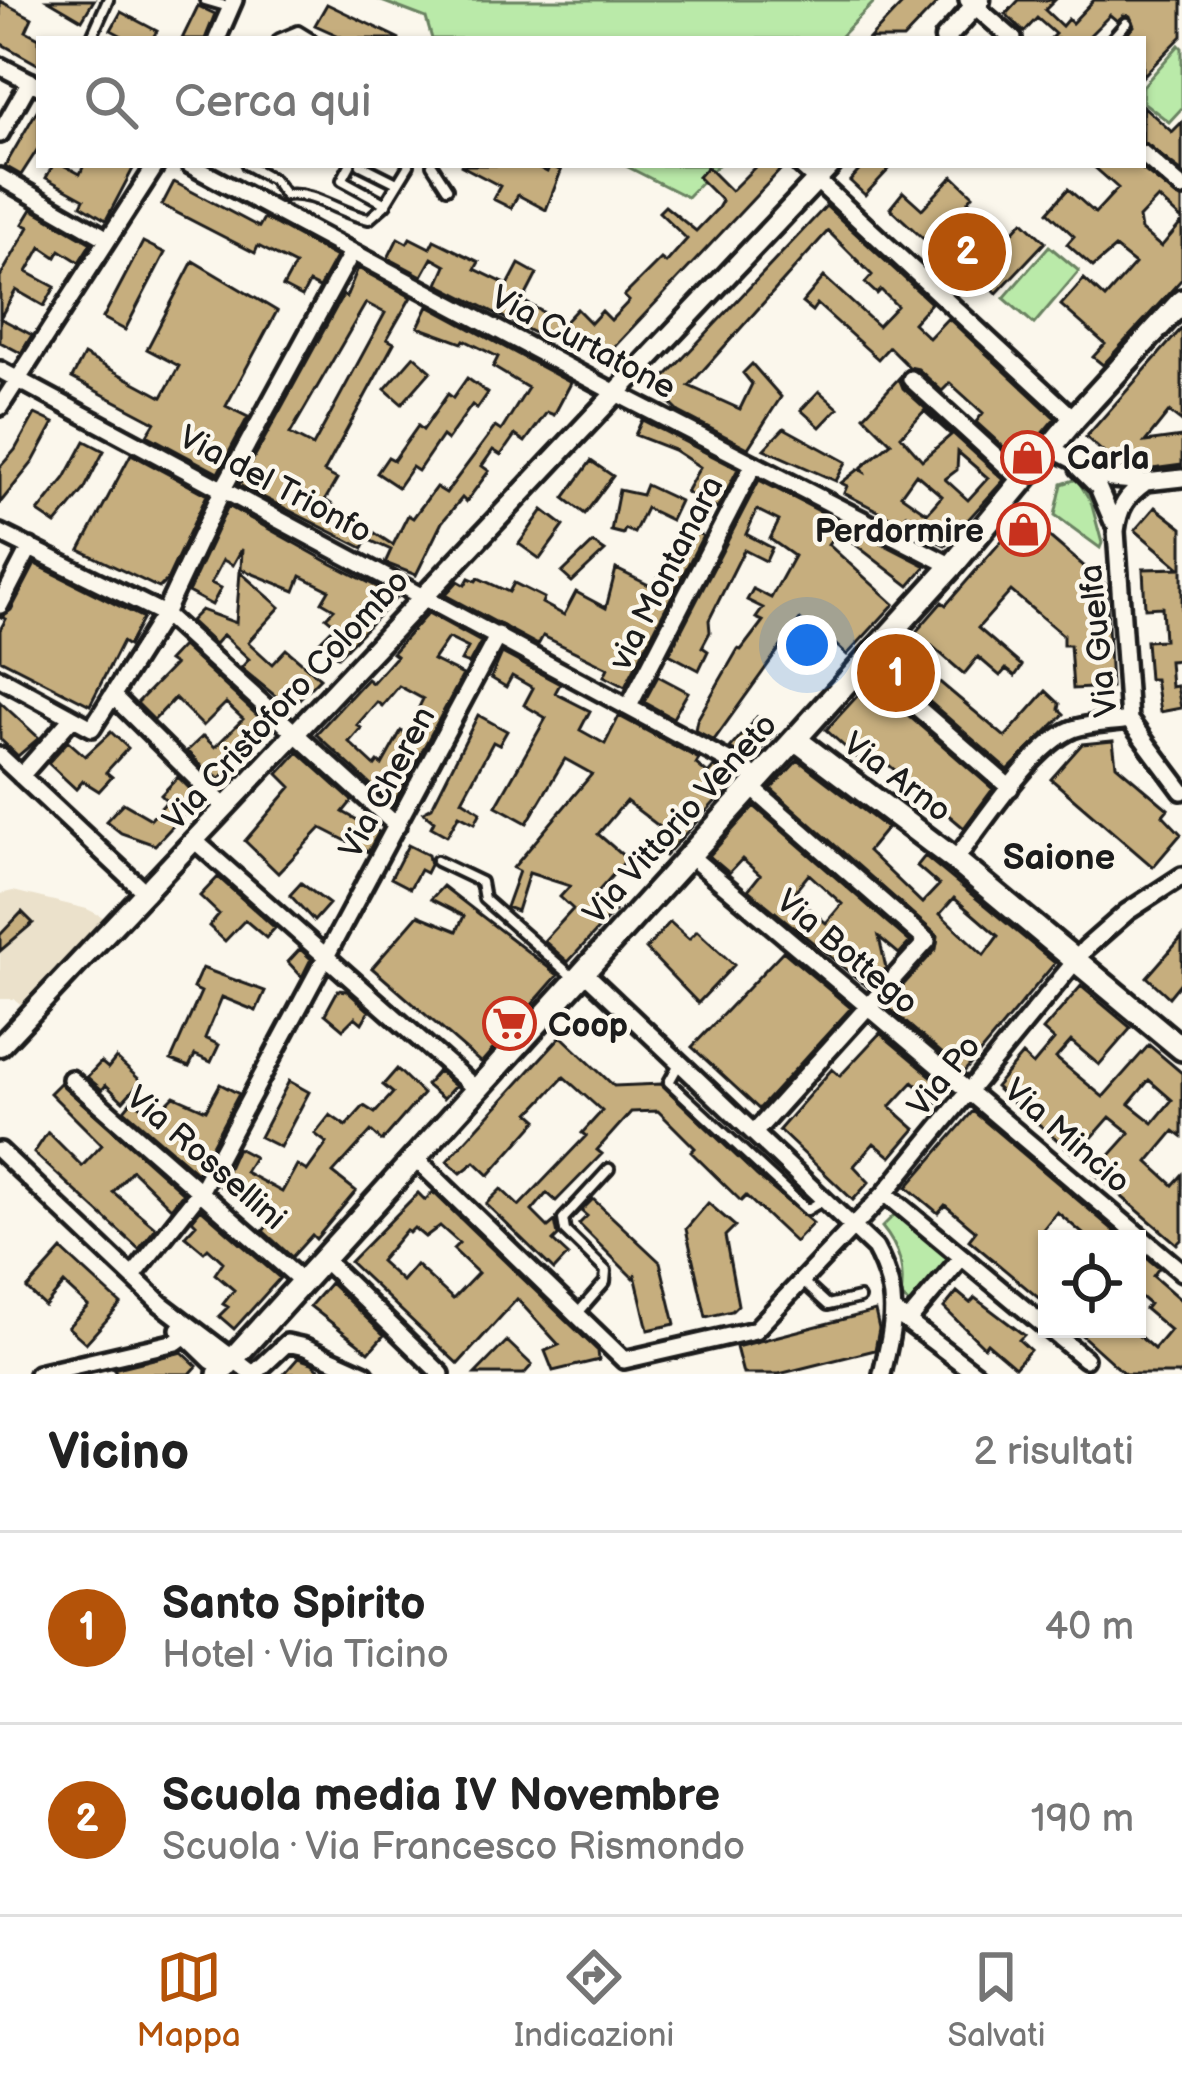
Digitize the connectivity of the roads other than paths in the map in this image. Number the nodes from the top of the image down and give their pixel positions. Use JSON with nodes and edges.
{"nodes":[{"id":1,"x":108,"y":0,"type":"edge"},
{"id":2,"x":205,"y":0,"type":"edge"},
{"id":3,"x":974,"y":2,"type":"edge"},
{"id":4,"x":232,"y":4,"type":"edge"},
{"id":5,"x":1126,"y":23,"type":"dead end"},
{"id":6,"x":92,"y":36,"type":"dead end"},
{"id":7,"x":218,"y":36,"type":"edge"},
{"id":8,"x":947,"y":36,"type":"edge"},
{"id":9,"x":1010,"y":36,"type":"edge"},
{"id":10,"x":1115,"y":36,"type":"edge"},
{"id":11,"x":0,"y":66,"type":"edge"},
{"id":12,"x":34,"y":84,"type":"edge"},
{"id":13,"x":0,"y":134,"type":"edge"},
{"id":14,"x":1146,"y":157,"type":"edge"},
{"id":15,"x":154,"y":168,"type":"edge"},
{"id":16,"x":196,"y":168,"type":"edge"},
{"id":17,"x":253,"y":168,"type":"edge"},
{"id":18,"x":348,"y":168,"type":"edge"},
{"id":19,"x":367,"y":168,"type":"edge"},
{"id":20,"x":407,"y":168,"type":"edge"},
{"id":21,"x":434,"y":168,"type":"edge"},
{"id":22,"x":803,"y":168,"type":"edge"},
{"id":23,"x":828,"y":168,"type":"edge"},
{"id":24,"x":0,"y":177,"type":"edge"},
{"id":25,"x":817,"y":181,"type":"junction"},
{"id":26,"x":398,"y":183,"type":"junction"},
{"id":27,"x":447,"y":188,"type":"dead end"},
{"id":28,"x":1182,"y":188,"type":"edge"},
{"id":29,"x":386,"y":204,"type":"junction"},
{"id":30,"x":108,"y":239,"type":"junction"},
{"id":31,"x":352,"y":252,"type":"junction"},
{"id":32,"x":1182,"y":302,"type":"edge"},
{"id":33,"x":0,"y":370,"type":"edge"},
{"id":34,"x":18,"y":380,"type":"junction"},
{"id":35,"x":911,"y":380,"type":"dead end"},
{"id":36,"x":614,"y":392,"type":"junction"},
{"id":37,"x":0,"y":407,"type":"edge"},
{"id":38,"x":1074,"y":418,"type":"junction"},
{"id":39,"x":1058,"y":450,"type":"junction"},
{"id":40,"x":754,"y":464,"type":"junction"},
{"id":41,"x":1182,"y":478,"type":"edge"},
{"id":42,"x":1024,"y":482,"type":"junction"},
{"id":43,"x":1146,"y":482,"type":"junction"},
{"id":44,"x":223,"y":489,"type":"junction"},
{"id":45,"x":1116,"y":531,"type":"junction"},
{"id":46,"x":0,"y":533,"type":"edge"},
{"id":47,"x":30,"y":547,"type":"junction"},
{"id":48,"x":952,"y":566,"type":"junction"},
{"id":49,"x":423,"y":594,"type":"junction"},
{"id":50,"x":0,"y":605,"type":"edge"},
{"id":51,"x":164,"y":614,"type":"junction"},
{"id":52,"x":498,"y":635,"type":"junction"},
{"id":53,"x":865,"y":662,"type":"junction"},
{"id":54,"x":0,"y":678,"type":"edge"},
{"id":55,"x":114,"y":697,"type":"junction"},
{"id":56,"x":629,"y":706,"type":"junction"},
{"id":57,"x":72,"y":718,"type":"junction"},
{"id":58,"x":1129,"y":720,"type":"junction"},
{"id":59,"x":294,"y":732,"type":"junction"},
{"id":60,"x":795,"y":739,"type":"junction"},
{"id":61,"x":0,"y":756,"type":"edge"},
{"id":62,"x":21,"y":776,"type":"junction"},
{"id":63,"x":755,"y":782,"type":"junction"},
{"id":64,"x":1010,"y":788,"type":"junction"},
{"id":65,"x":1182,"y":791,"type":"edge"},
{"id":66,"x":224,"y":807,"type":"junction"},
{"id":67,"x":397,"y":826,"type":"junction"},
{"id":68,"x":194,"y":840,"type":"junction"},
{"id":69,"x":690,"y":856,"type":"junction"},
{"id":70,"x":955,"y":860,"type":"junction"},
{"id":71,"x":436,"y":861,"type":"dead end"},
{"id":72,"x":1180,"y":876,"type":"edge"},
{"id":73,"x":146,"y":893,"type":"junction"},
{"id":74,"x":328,"y":958,"type":"junction"},
{"id":75,"x":1076,"y":959,"type":"junction"},
{"id":76,"x":580,"y":976,"type":"junction"},
{"id":77,"x":868,"y":1010,"type":"junction"},
{"id":78,"x":0,"y":1046,"type":"edge"},
{"id":79,"x":1182,"y":1049,"type":"edge"},
{"id":80,"x":680,"y":1062,"type":"junction"},
{"id":81,"x":71,"y":1079,"type":"dead end"},
{"id":82,"x":477,"y":1090,"type":"junction"},
{"id":83,"x":969,"y":1090,"type":"junction"},
{"id":84,"x":755,"y":1132,"type":"junction"},
{"id":85,"x":740,"y":1149,"type":"junction"},
{"id":86,"x":0,"y":1151,"type":"edge"},
{"id":87,"x":416,"y":1158,"type":"junction"},
{"id":88,"x":609,"y":1169,"type":"dead end"},
{"id":89,"x":201,"y":1190,"type":"junction"},
{"id":90,"x":885,"y":1193,"type":"junction"},
{"id":91,"x":826,"y":1198,"type":"junction"},
{"id":92,"x":854,"y":1225,"type":"junction"},
{"id":93,"x":962,"y":1257,"type":"junction"},
{"id":94,"x":323,"y":1259,"type":"junction"},
{"id":95,"x":1182,"y":1272,"type":"edge"},
{"id":96,"x":133,"y":1276,"type":"junction"},
{"id":97,"x":801,"y":1280,"type":"junction"},
{"id":98,"x":303,"y":1282,"type":"junction"},
{"id":99,"x":859,"y":1298,"type":"dead end"},
{"id":100,"x":161,"y":1304,"type":"junction"},
{"id":101,"x":577,"y":1314,"type":"junction"},
{"id":102,"x":902,"y":1317,"type":"junction"},
{"id":103,"x":1038,"y":1320,"type":"edge"},
{"id":104,"x":184,"y":1336,"type":"junction"},
{"id":105,"x":1060,"y":1338,"type":"edge"},
{"id":106,"x":944,"y":1353,"type":"junction"},
{"id":107,"x":1084,"y":1359,"type":"dead end"},
{"id":108,"x":623,"y":1360,"type":"junction"},
{"id":109,"x":227,"y":1366,"type":"edge"},
{"id":110,"x":38,"y":1374,"type":"edge"},
{"id":111,"x":253,"y":1374,"type":"edge"},
{"id":112,"x":365,"y":1374,"type":"edge"},
{"id":113,"x":441,"y":1374,"type":"edge"},
{"id":114,"x":610,"y":1374,"type":"edge"},
{"id":115,"x":882,"y":1374,"type":"edge"},
{"id":116,"x":942,"y":1374,"type":"edge"},
{"id":117,"x":976,"y":1374,"type":"edge"}],
"edges":[{"from":1,"to":6,"type":"lane"},
{"from":2,"to":4,"type":"lane"},
{"from":3,"to":8,"type":"street"},
{"from":3,"to":9,"type":"street"},
{"from":4,"to":7,"type":"street"},
{"from":5,"to":10,"type":"lane"},
{"from":11,"to":12,"type":"street"},
{"from":12,"to":13,"type":"street"},
{"from":14,"to":28,"type":"street"},
{"from":15,"to":30,"type":"street"},
{"from":16,"to":31,"type":"street","name":"Via Curtatone"},
{"from":17,"to":29,"type":"lane"},
{"from":18,"to":29,"type":"lane"},
{"from":19,"to":26,"type":"lane"},
{"from":20,"to":26,"type":"lane"},
{"from":21,"to":27,"type":"lane"},
{"from":22,"to":25,"type":"street"},
{"from":23,"to":25,"type":"street","name":"Via Cristoforo Colombo"},
{"from":24,"to":30,"type":"street"},
{"from":25,"to":36,"type":"street","name":"Via Cristoforo Colombo"},
{"from":25,"to":38,"type":"street"},
{"from":26,"to":29,"type":"lane"},
{"from":30,"to":34,"type":"street"},
{"from":31,"to":36,"type":"street","name":"Via Curtatone"},
{"from":31,"to":44,"type":"street"},
{"from":32,"to":38,"type":"main road","name":"Via Vittorio Veneto"},
{"from":33,"to":34,"type":"street","name":"Via del Trionfo"},
{"from":34,"to":37,"type":"street"},
{"from":34,"to":44,"type":"street","name":"Via del Trionfo"},
{"from":35,"to":42,"type":"street"},
{"from":36,"to":40,"type":"street","name":"Via Curtatone"},
{"from":36,"to":49,"type":"street","name":"Via Cristoforo Colombo"},
{"from":38,"to":39,"type":"main road","name":"Via Vittorio Veneto"},
{"from":39,"to":42,"type":"main road","name":"Via Vittorio Veneto"},
{"from":39,"to":43,"type":"street"},
{"from":39,"to":45,"type":"street"},
{"from":40,"to":48,"type":"street","name":"Via Curtatone"},
{"from":40,"to":56,"type":"street","name":"via Montanara"},
{"from":41,"to":43,"type":"street"},
{"from":42,"to":48,"type":"main road","name":"Via Vittorio Veneto"},
{"from":43,"to":45,"type":"street","name":"Via Guelfa"},
{"from":44,"to":49,"type":"street","name":"Via del Trionfo"},
{"from":44,"to":51,"type":"street"},
{"from":45,"to":58,"type":"street","name":"Via Guelfa"},
{"from":46,"to":47,"type":"street"},
{"from":47,"to":50,"type":"street"},
{"from":47,"to":51,"type":"street"},
{"from":48,"to":53,"type":"main road","name":"Via Vittorio Veneto"},
{"from":49,"to":52,"type":"street","name":"Via del Trionfo"},
{"from":49,"to":59,"type":"street","name":"Via Cristoforo Colombo"},
{"from":51,"to":55,"type":"street"},
{"from":51,"to":59,"type":"street"},
{"from":52,"to":56,"type":"street","name":"Via del Trionfo"},
{"from":52,"to":67,"type":"street","name":"Via Cheren"},
{"from":53,"to":60,"type":"main road","name":"Via Vittorio Veneto"},
{"from":53,"to":64,"type":"street"},
{"from":54,"to":57,"type":"street"},
{"from":55,"to":57,"type":"street"},
{"from":55,"to":66,"type":"street"},
{"from":56,"to":63,"type":"street","name":"Via del Trionfo"},
{"from":57,"to":62,"type":"street"},
{"from":58,"to":64,"type":"street"},
{"from":58,"to":65,"type":"street","name":"Via Guelfa"},
{"from":59,"to":66,"type":"street","name":"Via Cristoforo Colombo"},
{"from":59,"to":67,"type":"street"},
{"from":60,"to":63,"type":"main road","name":"Via Vittorio Veneto"},
{"from":60,"to":70,"type":"main road","name":"Via Arno"},
{"from":61,"to":62,"type":"street"},
{"from":62,"to":73,"type":"street"},
{"from":63,"to":69,"type":"main road","name":"Via Vittorio Veneto"},
{"from":63,"to":77,"type":"street","name":"Via del Trionfo"},
{"from":64,"to":70,"type":"street"},
{"from":66,"to":68,"type":"street","name":"Via Cristoforo Colombo"},
{"from":67,"to":74,"type":"street","name":"Via Cheren"},
{"from":68,"to":73,"type":"street","name":"Via Cristoforo Colombo"},
{"from":68,"to":74,"type":"street"},
{"from":69,"to":76,"type":"main road","name":"Via Vittorio Veneto"},
{"from":69,"to":77,"type":"street","name":"Via Bottego"},
{"from":70,"to":75,"type":"main road","name":"Via Arno"},
{"from":71,"to":76,"type":"lane"},
{"from":72,"to":75,"type":"street","name":"Via Po"},
{"from":73,"to":78,"type":"street","name":"Via Cristoforo Colombo"},
{"from":74,"to":82,"type":"street"},
{"from":74,"to":89,"type":"street","name":"Via Cheren"},
{"from":75,"to":79,"type":"main road","name":"Via Arno"},
{"from":75,"to":83,"type":"street","name":"Via Po"},
{"from":76,"to":80,"type":"street"},
{"from":76,"to":82,"type":"main road","name":"Via Vittorio Veneto"},
{"from":77,"to":83,"type":"street","name":"Via Bottego"},
{"from":77,"to":84,"type":"street"},
{"from":80,"to":84,"type":"street"},
{"from":80,"to":85,"type":"lane"},
{"from":81,"to":89,"type":"street","name":"Via Rossellini"},
{"from":82,"to":87,"type":"main road","name":"Via Vittorio Veneto"},
{"from":83,"to":90,"type":"street","name":"Via Po"},
{"from":83,"to":95,"type":"street","name":"Via Mincio"},
{"from":84,"to":85,"type":"lane"},
{"from":84,"to":91,"type":"street"},
{"from":85,"to":91,"type":"lane"},
{"from":86,"to":96,"type":"street"},
{"from":87,"to":94,"type":"main road","name":"Via Vittorio Veneto"},
{"from":87,"to":101,"type":"street"},
{"from":88,"to":101,"type":"lane"},
{"from":89,"to":96,"type":"street","name":"Via Cheren"},
{"from":89,"to":98,"type":"street","name":"Via Rossellini"},
{"from":90,"to":92,"type":"street","name":"Via Po"},
{"from":90,"to":93,"type":"street"},
{"from":91,"to":92,"type":"street"},
{"from":92,"to":97,"type":"street","name":"Via Po"},
{"from":92,"to":102,"type":"street"},
{"from":93,"to":102,"type":"street"},
{"from":93,"to":103,"type":"street"},
{"from":94,"to":98,"type":"main road","name":"Via Vittorio Veneto"},
{"from":94,"to":113,"type":"street"},
{"from":96,"to":100,"type":"street"},
{"from":97,"to":99,"type":"lane"},
{"from":97,"to":108,"type":"street","name":"Via Po"},
{"from":98,"to":109,"type":"main road","name":"Via Vittorio Veneto"},
{"from":100,"to":104,"type":"street"},
{"from":100,"to":109,"type":"street"},
{"from":101,"to":108,"type":"street"},
{"from":102,"to":106,"type":"street"},
{"from":102,"to":115,"type":"street"},
{"from":104,"to":109,"type":"street"},
{"from":104,"to":110,"type":"street"},
{"from":105,"to":107,"type":"street"},
{"from":106,"to":116,"type":"street"},
{"from":106,"to":117,"type":"street"},
{"from":108,"to":114,"type":"street"},
{"from":109,"to":111,"type":"street"},
{"from":111,"to":112,"type":"street"}]}
